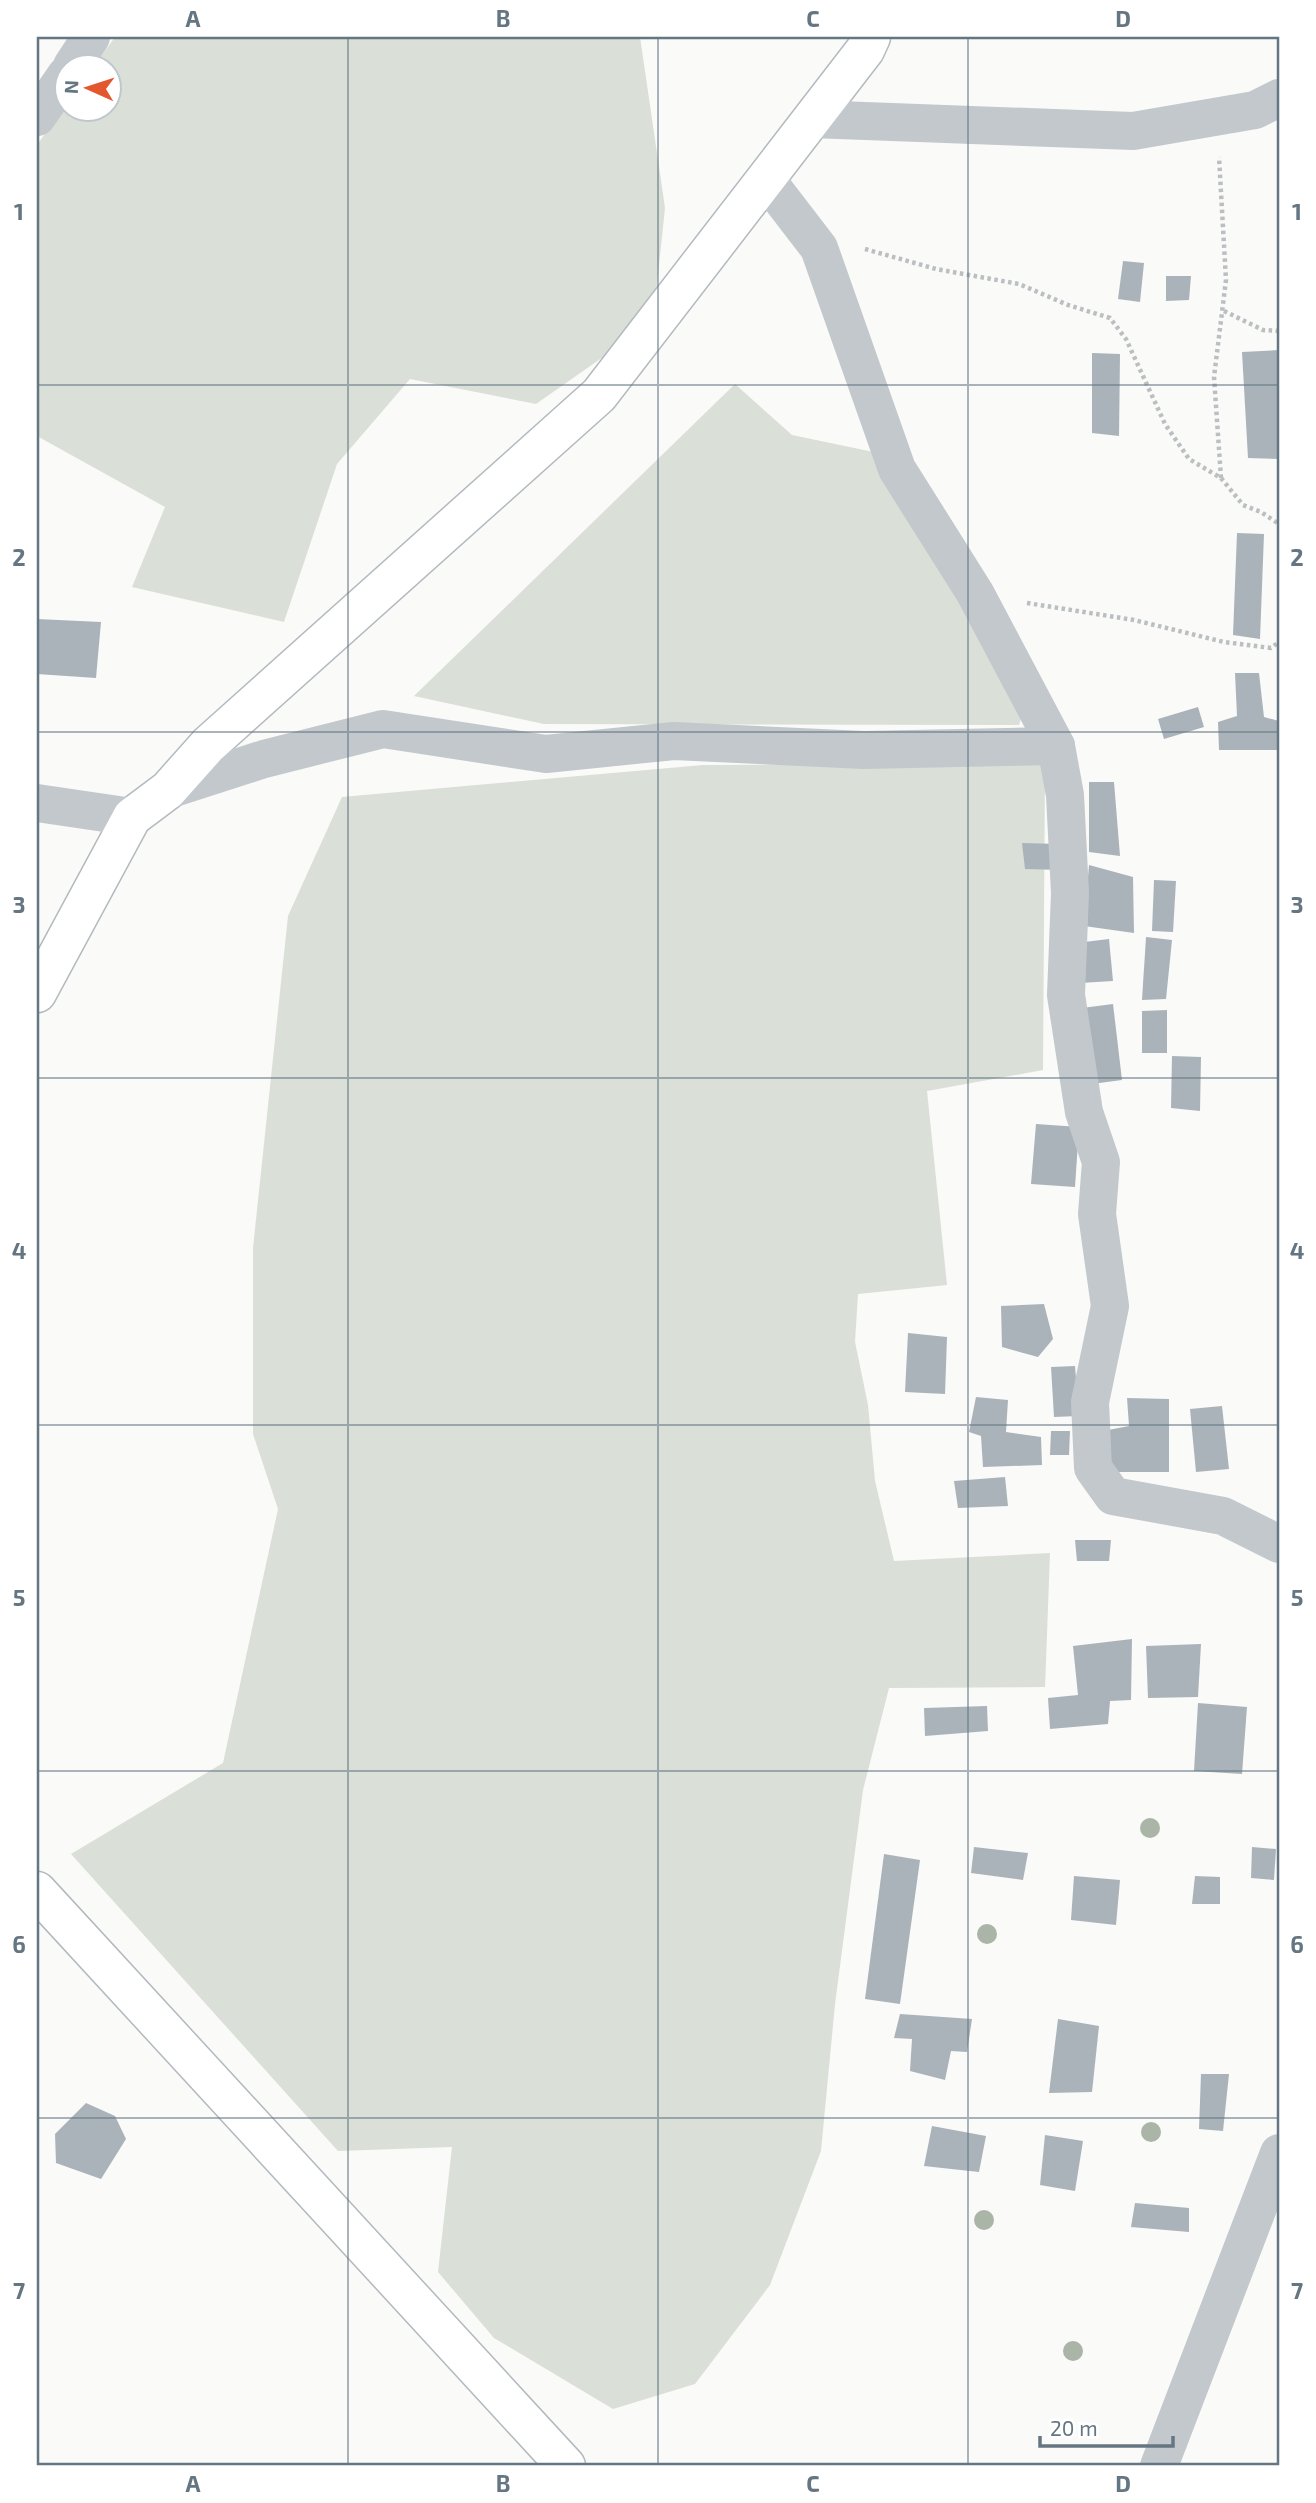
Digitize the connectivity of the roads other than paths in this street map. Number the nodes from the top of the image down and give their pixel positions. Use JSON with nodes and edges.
{"nodes":[{"id":1,"x":91,"y":37,"type":"edge"},
{"id":2,"x":871,"y":37,"type":"edge"},
{"id":3,"x":81,"y":52,"type":"edge"},
{"id":4,"x":52,"y":95,"type":"edge"},
{"id":5,"x":1279,"y":98,"type":"edge"},
{"id":6,"x":37,"y":117,"type":"edge"},
{"id":7,"x":812,"y":119,"type":"junction"},
{"id":8,"x":766,"y":179,"type":"junction"},
{"id":9,"x":1056,"y":746,"type":"junction"},
{"id":10,"x":168,"y":790,"type":"junction"},
{"id":11,"x":37,"y":803,"type":"edge"},
{"id":12,"x":132,"y":817,"type":"junction"},
{"id":13,"x":37,"y":993,"type":"edge"},
{"id":14,"x":1279,"y":1544,"type":"edge"},
{"id":15,"x":37,"y":1891,"type":"edge"},
{"id":16,"x":1279,"y":2153,"type":"edge"},
{"id":17,"x":566,"y":2466,"type":"edge"},
{"id":18,"x":1159,"y":2466,"type":"edge"}],
"edges":[{"from":1,"to":3,"type":"street"},
{"from":2,"to":7,"type":"main road"},
{"from":4,"to":6,"type":"street"},
{"from":5,"to":7,"type":"street"},
{"from":7,"to":8,"type":"main road"},
{"from":8,"to":9,"type":"street"},
{"from":8,"to":10,"type":"main road"},
{"from":9,"to":10,"type":"street"},
{"from":9,"to":14,"type":"street"},
{"from":10,"to":12,"type":"main road"},
{"from":11,"to":12,"type":"street"},
{"from":12,"to":13,"type":"main road"},
{"from":15,"to":17,"type":"main road"},
{"from":16,"to":18,"type":"street"}]}
